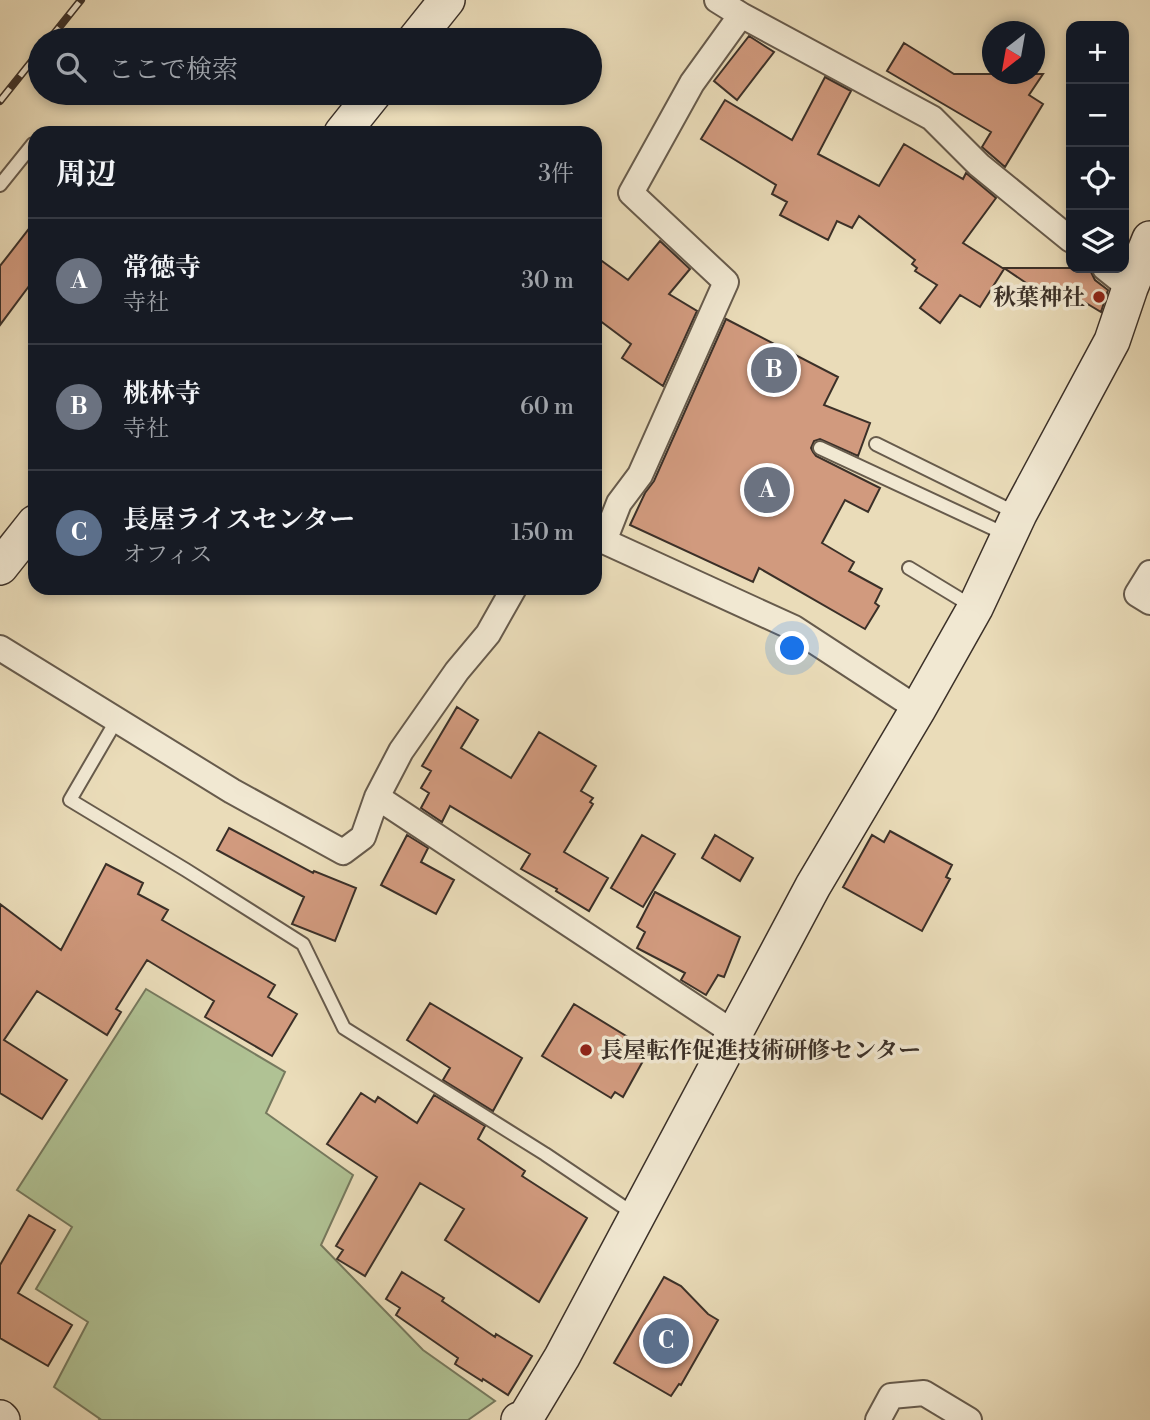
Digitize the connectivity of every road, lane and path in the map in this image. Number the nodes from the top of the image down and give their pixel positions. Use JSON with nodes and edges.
{"nodes":[{"id":1,"x":447,"y":0,"type":"edge"},
{"id":2,"x":717,"y":0,"type":"edge"},
{"id":3,"x":741,"y":15,"type":"junction"},
{"id":4,"x":425,"y":28,"type":"edge"},
{"id":5,"x":364,"y":105,"type":"edge"},
{"id":6,"x":348,"y":126,"type":"edge"},
{"id":7,"x":28,"y":150,"type":"edge"},
{"id":8,"x":0,"y":185,"type":"edge"},
{"id":9,"x":1066,"y":236,"type":"edge"},
{"id":10,"x":1150,"y":239,"type":"edge"},
{"id":11,"x":1118,"y":278,"type":"edge"},
{"id":12,"x":876,"y":444,"type":"dead end"},
{"id":13,"x":820,"y":448,"type":"dead end"},
{"id":14,"x":1014,"y":525,"type":"junction"},
{"id":15,"x":28,"y":532,"type":"edge"},
{"id":16,"x":602,"y":534,"type":"edge"},
{"id":17,"x":602,"y":540,"type":"edge"},
{"id":18,"x":0,"y":567,"type":"edge"},
{"id":19,"x":909,"y":568,"type":"dead end"},
{"id":20,"x":1150,"y":573,"type":"edge"},
{"id":21,"x":510,"y":595,"type":"edge"},
{"id":22,"x":1150,"y":602,"type":"edge"},
{"id":23,"x":975,"y":608,"type":"junction"},
{"id":24,"x":0,"y":648,"type":"edge"},
{"id":25,"x":918,"y":709,"type":"junction"},
{"id":26,"x":116,"y":721,"type":"junction"},
{"id":27,"x":377,"y":797,"type":"junction"},
{"id":28,"x":734,"y":1033,"type":"junction"},
{"id":29,"x":637,"y":1217,"type":"junction"},
{"id":30,"x":524,"y":1419,"type":"edge"},
{"id":31,"x":878,"y":1420,"type":"edge"},
{"id":32,"x":969,"y":1420,"type":"edge"}],
"edges":[{"from":1,"to":4,"type":"main road"},
{"from":2,"to":3,"type":"street"},
{"from":3,"to":9,"type":"street"},
{"from":3,"to":16,"type":"street"},
{"from":5,"to":6,"type":"main road"},
{"from":7,"to":8,"type":"lane"},
{"from":10,"to":11,"type":"main road"},
{"from":11,"to":14,"type":"main road"},
{"from":12,"to":14,"type":"lane"},
{"from":13,"to":14,"type":"lane"},
{"from":14,"to":23,"type":"main road"},
{"from":15,"to":18,"type":"main road"},
{"from":17,"to":25,"type":"street"},
{"from":19,"to":23,"type":"lane"},
{"from":20,"to":22,"type":"street"},
{"from":21,"to":27,"type":"street"},
{"from":23,"to":25,"type":"main road"},
{"from":24,"to":26,"type":"street"},
{"from":25,"to":28,"type":"main road"},
{"from":26,"to":27,"type":"street"},
{"from":26,"to":29,"type":"lane"},
{"from":27,"to":28,"type":"street"},
{"from":28,"to":29,"type":"main road"},
{"from":29,"to":30,"type":"main road"},
{"from":31,"to":32,"type":"street"}]}
